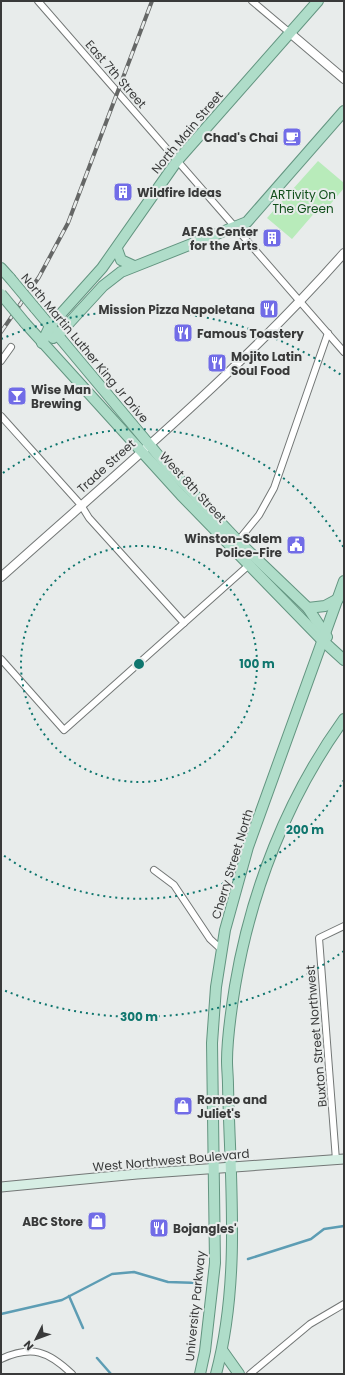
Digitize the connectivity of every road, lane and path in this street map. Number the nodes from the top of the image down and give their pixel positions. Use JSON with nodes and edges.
{"nodes":[{"id":1,"x":38,"y":1,"type":"edge"},
{"id":2,"x":252,"y":1,"type":"edge"},
{"id":3,"x":318,"y":1,"type":"edge"},
{"id":4,"x":290,"y":33,"type":"junction"},
{"id":5,"x":344,"y":80,"type":"edge"},
{"id":6,"x":344,"y":111,"type":"edge"},
{"id":7,"x":177,"y":161,"type":"junction"},
{"id":8,"x":234,"y":227,"type":"junction"},
{"id":9,"x":117,"y":249,"type":"junction"},
{"id":10,"x":344,"y":253,"type":"edge"},
{"id":11,"x":134,"y":266,"type":"junction"},
{"id":12,"x":1,"y":268,"type":"edge"},
{"id":13,"x":1,"y":294,"type":"edge"},
{"id":14,"x":301,"y":301,"type":"junction"},
{"id":15,"x":50,"y":326,"type":"junction"},
{"id":16,"x":328,"y":333,"type":"junction"},
{"id":17,"x":58,"y":335,"type":"junction"},
{"id":18,"x":42,"y":343,"type":"junction"},
{"id":19,"x":12,"y":347,"type":"dead end"},
{"id":20,"x":344,"y":352,"type":"edge"},
{"id":21,"x":1,"y":361,"type":"edge"},
{"id":22,"x":1,"y":416,"type":"edge"},
{"id":23,"x":145,"y":448,"type":"junction"},
{"id":24,"x":81,"y":505,"type":"junction"},
{"id":25,"x":238,"y":541,"type":"junction"},
{"id":26,"x":249,"y":565,"type":"junction"},
{"id":27,"x":1,"y":577,"type":"edge"},
{"id":28,"x":344,"y":581,"type":"edge"},
{"id":29,"x":338,"y":598,"type":"junction"},
{"id":30,"x":308,"y":608,"type":"junction"},
{"id":31,"x":184,"y":622,"type":"junction"},
{"id":32,"x":323,"y":637,"type":"junction"},
{"id":33,"x":344,"y":653,"type":"edge"},
{"id":34,"x":1,"y":659,"type":"edge"},
{"id":35,"x":344,"y":660,"type":"edge"},
{"id":36,"x":344,"y":719,"type":"edge"},
{"id":37,"x":154,"y":870,"type":"dead end"},
{"id":38,"x":344,"y":926,"type":"edge"},
{"id":39,"x":222,"y":950,"type":"junction"},
{"id":40,"x":340,"y":1160,"type":"edge"},
{"id":41,"x":230,"y":1167,"type":"junction"},
{"id":42,"x":213,"y":1168,"type":"junction"},
{"id":43,"x":1,"y":1187,"type":"edge"},
{"id":44,"x":344,"y":1304,"type":"edge"},
{"id":45,"x":222,"y":1350,"type":"junction"},
{"id":46,"x":1,"y":1360,"type":"edge"},
{"id":47,"x":72,"y":1374,"type":"edge"},
{"id":48,"x":200,"y":1374,"type":"edge"},
{"id":49,"x":216,"y":1374,"type":"edge"},
{"id":50,"x":239,"y":1374,"type":"edge"},
{"id":51,"x":250,"y":1374,"type":"edge"}],
"edges":[{"from":1,"to":7,"type":"street","name":"East 7th Street"},
{"from":2,"to":4,"type":"street"},
{"from":3,"to":4,"type":"main road","name":"North Main Street"},
{"from":4,"to":5,"type":"street"},
{"from":4,"to":7,"type":"main road","name":"North Main Street"},
{"from":6,"to":8,"type":"main road"},
{"from":7,"to":8,"type":"street","name":"East 7th Street"},
{"from":7,"to":9,"type":"main road","name":"North Main Street"},
{"from":8,"to":11,"type":"main road"},
{"from":8,"to":14,"type":"street","name":"East 7th Street"},
{"from":9,"to":11,"type":"main road"},
{"from":9,"to":15,"type":"main road","name":"North Main Street"},
{"from":10,"to":14,"type":"street","name":"Trade Street"},
{"from":11,"to":17,"type":"main road"},
{"from":12,"to":15,"type":"main road","name":"North Martin Luther King Jr Drive","bridge":true},
{"from":13,"to":18,"type":"main road","name":"North Martin Luther King Jr Drive","bridge":true},
{"from":14,"to":16,"type":"street","name":"East 7th Street"},
{"from":14,"to":23,"type":"street","name":"Trade Street"},
{"from":15,"to":17,"type":"main road","name":"North Martin Luther King Jr Drive"},
{"from":15,"to":18,"type":"main road","name":"North Main Street"},
{"from":16,"to":20,"type":"street","name":"East 7th Street"},
{"from":16,"to":25,"type":"street"},
{"from":17,"to":18,"type":"main road"},
{"from":17,"to":23,"type":"main road","name":"North Martin Luther King Jr Drive"},
{"from":18,"to":23,"type":"main road","name":"North Martin Luther King Jr Drive"},
{"from":19,"to":21,"type":"street"},
{"from":22,"to":24,"type":"street"},
{"from":23,"to":24,"type":"street","name":"Trade Street"},
{"from":23,"to":25,"type":"main road","name":"West 8th Street"},
{"from":23,"to":26,"type":"main road","name":"West 8th Street"},
{"from":24,"to":27,"type":"street","name":"Trade Street"},
{"from":24,"to":31,"type":"street"},
{"from":25,"to":30,"type":"main road","name":"West 8th Street"},
{"from":26,"to":31,"type":"street"},
{"from":26,"to":32,"type":"main road","name":"West 8th Street"},
{"from":28,"to":29,"type":"main road","name":"Cherry Street North"},
{"from":29,"to":30,"type":"main road"},
{"from":29,"to":32,"type":"main road","name":"Cherry Street North"},
{"from":30,"to":32,"type":"main road","name":"West 8th Street"},
{"from":31,"to":34,"type":"street"},
{"from":32,"to":33,"type":"main road","name":"West 8th Street"},
{"from":32,"to":35,"type":"main road","name":"West 8th Street"},
{"from":32,"to":39,"type":"main road","name":"Cherry Street North"},
{"from":36,"to":41,"type":"main road"},
{"from":37,"to":39,"type":"street"},
{"from":38,"to":40,"type":"street","name":"Buxton Street Northwest"},
{"from":39,"to":42,"type":"main road","name":"Cherry Street North"},
{"from":40,"to":41,"type":"main road","name":"West Northwest Boulevard"},
{"from":41,"to":42,"type":"main road","name":"West Northwest Boulevard"},
{"from":41,"to":45,"type":"main road"},
{"from":42,"to":43,"type":"main road","name":"West Northwest Boulevard"},
{"from":42,"to":48,"type":"main road","name":"University Parkway"},
{"from":44,"to":51,"type":"street"},
{"from":45,"to":49,"type":"main road"},
{"from":45,"to":50,"type":"main road"},
{"from":46,"to":47,"type":"street"}]}
